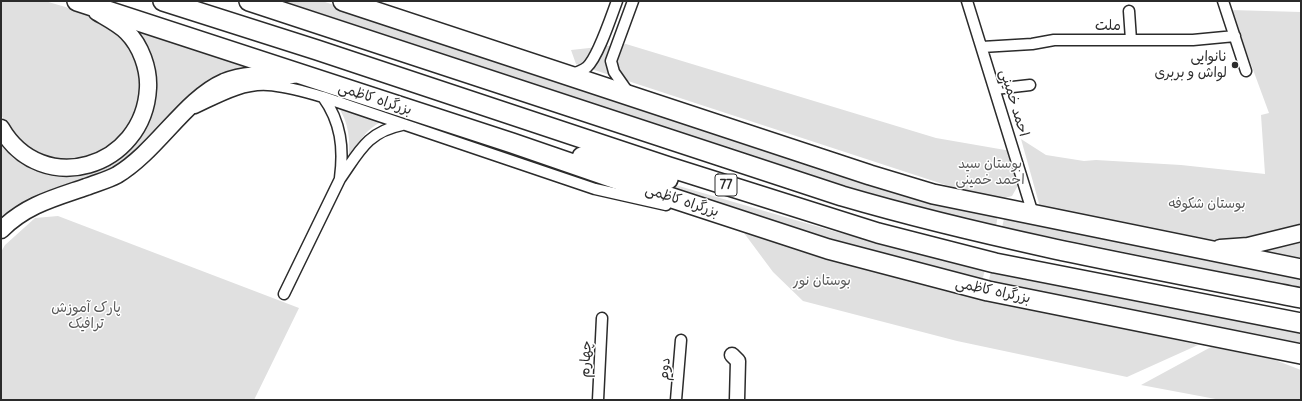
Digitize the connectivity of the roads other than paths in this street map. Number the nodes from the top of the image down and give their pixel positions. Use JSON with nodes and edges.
{"nodes":[{"id":1,"x":77,"y":1,"type":"edge"},
{"id":2,"x":163,"y":1,"type":"edge"},
{"id":3,"x":250,"y":1,"type":"edge"},
{"id":4,"x":343,"y":1,"type":"edge"},
{"id":5,"x":617,"y":1,"type":"edge"},
{"id":6,"x":633,"y":1,"type":"edge"},
{"id":7,"x":967,"y":1,"type":"edge"},
{"id":8,"x":1223,"y":1,"type":"edge"},
{"id":9,"x":1129,"y":12,"type":"dead end"},
{"id":10,"x":1235,"y":36,"type":"junction"},
{"id":11,"x":1131,"y":40,"type":"junction"},
{"id":12,"x":982,"y":47,"type":"junction"},
{"id":13,"x":1246,"y":71,"type":"dead end"},
{"id":14,"x":304,"y":75,"type":"junction"},
{"id":15,"x":569,"y":76,"type":"junction"},
{"id":16,"x":1030,"y":85,"type":"dead end"},
{"id":17,"x":995,"y":89,"type":"junction"},
{"id":18,"x":323,"y":97,"type":"junction"},
{"id":19,"x":632,"y":97,"type":"junction"},
{"id":20,"x":184,"y":113,"type":"junction"},
{"id":21,"x":403,"y":125,"type":"junction"},
{"id":22,"x":1,"y":128,"type":"edge"},
{"id":23,"x":512,"y":143,"type":"junction"},
{"id":24,"x":340,"y":180,"type":"junction"},
{"id":25,"x":753,"y":194,"type":"junction"},
{"id":26,"x":1033,"y":214,"type":"junction"},
{"id":27,"x":748,"y":223,"type":"junction"},
{"id":28,"x":1,"y":230,"type":"edge"},
{"id":29,"x":1301,"y":233,"type":"edge"},
{"id":30,"x":1203,"y":249,"type":"junction"},
{"id":31,"x":1301,"y":269,"type":"edge"},
{"id":32,"x":284,"y":294,"type":"dead end"},
{"id":33,"x":1301,"y":298,"type":"edge"},
{"id":34,"x":602,"y":318,"type":"dead end"},
{"id":35,"x":1301,"y":323,"type":"edge"},
{"id":36,"x":681,"y":340,"type":"dead end"},
{"id":37,"x":1264,"y":347,"type":"junction"},
{"id":38,"x":1301,"y":354,"type":"edge"},
{"id":39,"x":732,"y":355,"type":"dead end"},
{"id":40,"x":1301,"y":362,"type":"edge"},
{"id":41,"x":598,"y":400,"type":"edge"},
{"id":42,"x":676,"y":400,"type":"edge"},
{"id":43,"x":737,"y":400,"type":"edge"}],
"edges":[{"from":1,"to":14,"type":"highway","name":"بزرگراه کاظمی"},
{"from":1,"to":22,"type":"main road"},
{"from":2,"to":25,"type":"highway","name":"بزرگراه کاظمی","number":"77"},
{"from":3,"to":33,"type":"highway","number":"77"},
{"from":4,"to":15,"type":"highway"},
{"from":5,"to":15,"type":"street"},
{"from":6,"to":19,"type":"street"},
{"from":7,"to":12,"type":"street","name":"احمد خمینی"},
{"from":8,"to":10,"type":"street"},
{"from":9,"to":11,"type":"street"},
{"from":10,"to":11,"type":"street","name":"ملت"},
{"from":10,"to":13,"type":"street"},
{"from":11,"to":12,"type":"street","name":"ملت"},
{"from":12,"to":17,"type":"street","name":"احمد خمینی"},
{"from":14,"to":20,"type":"main road"},
{"from":14,"to":23,"type":"highway","name":"بزرگراه کاظمی"},
{"from":15,"to":19,"type":"highway"},
{"from":16,"to":17,"type":"street"},
{"from":17,"to":26,"type":"street","name":"احمد خمینی"},
{"from":18,"to":20,"type":"street"},
{"from":18,"to":21,"type":"street"},
{"from":18,"to":24,"type":"street"},
{"from":19,"to":26,"type":"highway"},
{"from":20,"to":28,"type":"main road"},
{"from":21,"to":24,"type":"street"},
{"from":21,"to":27,"type":"street"},
{"from":23,"to":25,"type":"highway"},
{"from":23,"to":27,"type":"highway","name":"بزرگراه کاظمی"},
{"from":24,"to":32,"type":"street"},
{"from":25,"to":35,"type":"highway","name":"بزرگراه کاظمی","number":"77"},
{"from":26,"to":30,"type":"highway"},
{"from":27,"to":37,"type":"highway","name":"بزرگراه کاظمی"},
{"from":29,"to":30,"type":"main road"},
{"from":30,"to":31,"type":"highway"},
{"from":34,"to":41,"type":"street","name":"چهارم"},
{"from":36,"to":42,"type":"street","name":"دوم"},
{"from":37,"to":38,"type":"highway","name":"بزرگراه کاظمی"},
{"from":37,"to":40,"type":"main road"},
{"from":39,"to":43,"type":"street"}]}
